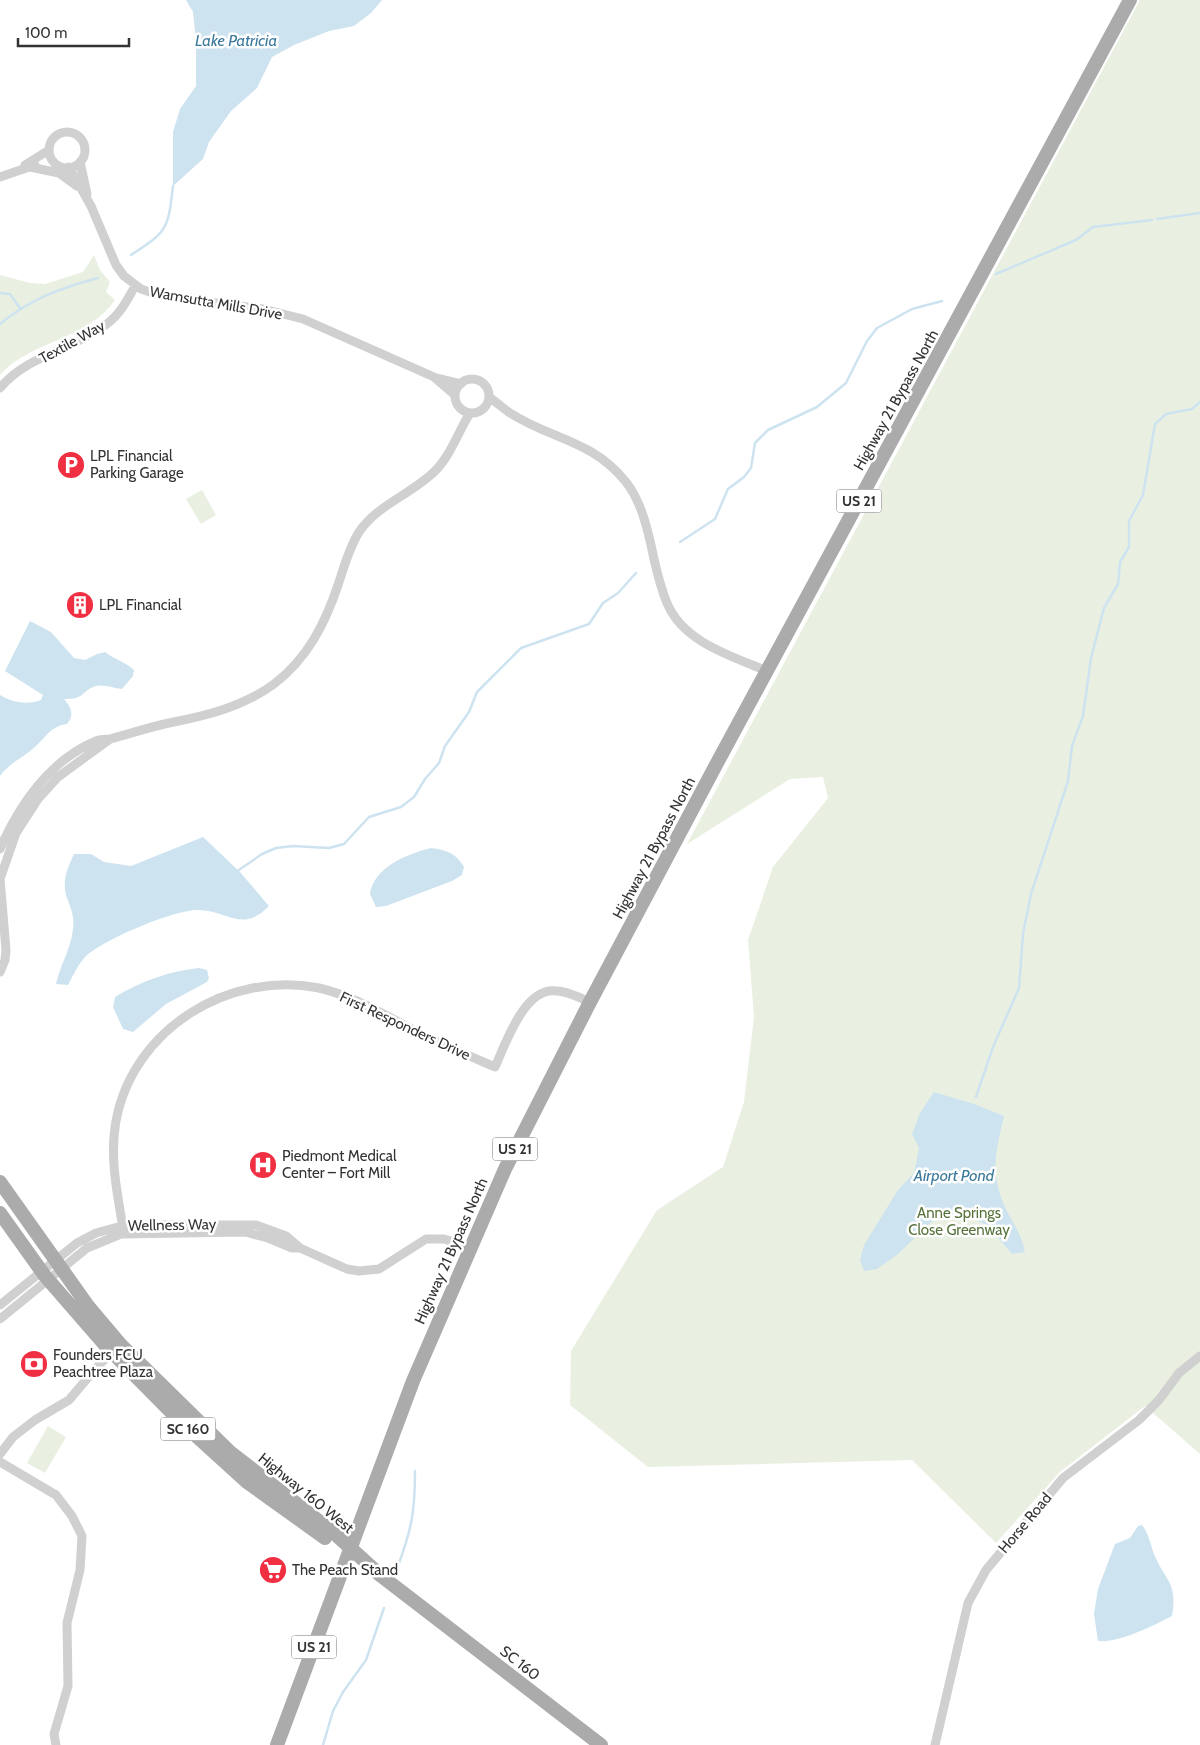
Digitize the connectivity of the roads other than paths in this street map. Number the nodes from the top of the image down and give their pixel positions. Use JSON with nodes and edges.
{"nodes":[{"id":1,"x":1130,"y":0,"type":"edge"},
{"id":2,"x":49,"y":150,"type":"junction"},
{"id":3,"x":53,"y":160,"type":"junction"},
{"id":4,"x":80,"y":162,"type":"junction"},
{"id":5,"x":30,"y":167,"type":"junction"},
{"id":6,"x":69,"y":167,"type":"junction"},
{"id":7,"x":16,"y":171,"type":"junction"},
{"id":8,"x":0,"y":177,"type":"edge"},
{"id":9,"x":82,"y":190,"type":"junction"},
{"id":10,"x":90,"y":206,"type":"junction"},
{"id":11,"x":136,"y":286,"type":"junction"},
{"id":12,"x":434,"y":378,"type":"junction"},
{"id":13,"x":461,"y":384,"type":"junction"},
{"id":14,"x":0,"y":388,"type":"edge"},
{"id":15,"x":455,"y":395,"type":"junction"},
{"id":16,"x":489,"y":397,"type":"junction"},
{"id":17,"x":485,"y":407,"type":"junction"},
{"id":18,"x":466,"y":411,"type":"junction"},
{"id":19,"x":511,"y":413,"type":"junction"},
{"id":20,"x":767,"y":671,"type":"junction"},
{"id":21,"x":111,"y":738,"type":"junction"},
{"id":22,"x":0,"y":849,"type":"edge"},
{"id":23,"x":2,"y":862,"type":"edge"},
{"id":24,"x":0,"y":972,"type":"edge"},
{"id":25,"x":590,"y":1002,"type":"junction"},
{"id":26,"x":0,"y":1182,"type":"edge"},
{"id":27,"x":0,"y":1213,"type":"edge"},
{"id":28,"x":124,"y":1229,"type":"junction"},
{"id":29,"x":470,"y":1247,"type":"junction"},
{"id":30,"x":52,"y":1270,"type":"junction"},
{"id":31,"x":0,"y":1306,"type":"edge"},
{"id":32,"x":0,"y":1318,"type":"edge"},
{"id":33,"x":116,"y":1349,"type":"junction"},
{"id":34,"x":1200,"y":1356,"type":"edge"},
{"id":35,"x":0,"y":1454,"type":"edge"},
{"id":36,"x":0,"y":1462,"type":"edge"},
{"id":37,"x":351,"y":1550,"type":"junction"},
{"id":38,"x":56,"y":1745,"type":"edge"},
{"id":39,"x":277,"y":1745,"type":"edge"},
{"id":40,"x":601,"y":1745,"type":"edge"},
{"id":41,"x":935,"y":1745,"type":"edge"}],
"edges":[{"from":1,"to":20,"type":"main road","name":"Highway 21 Bypass North","number":"US 21"},
{"from":2,"to":3,"type":"street"},
{"from":2,"to":4,"type":"street"},
{"from":2,"to":7,"type":"street"},
{"from":3,"to":5,"type":"street"},
{"from":3,"to":6,"type":"street"},
{"from":4,"to":6,"type":"street"},
{"from":4,"to":10,"type":"street"},
{"from":5,"to":7,"type":"street"},
{"from":5,"to":9,"type":"street"},
{"from":6,"to":9,"type":"street"},
{"from":7,"to":8,"type":"street"},
{"from":9,"to":10,"type":"street"},
{"from":10,"to":11,"type":"street"},
{"from":11,"to":12,"type":"street","name":"Wamsutta Mills Drive"},
{"from":11,"to":14,"type":"street","name":"Textile Way"},
{"from":12,"to":13,"type":"street","name":"Wamsutta Mills Drive"},
{"from":12,"to":15,"type":"street","name":"Wamsutta Mills Drive"},
{"from":13,"to":15,"type":"street"},
{"from":13,"to":16,"type":"street","name":"Wamsutta Mills Drive"},
{"from":15,"to":18,"type":"street","name":"Wamsutta Mills Drive"},
{"from":16,"to":17,"type":"street"},
{"from":16,"to":19,"type":"street","name":"Wamsutta Mills Drive"},
{"from":17,"to":18,"type":"street"},
{"from":17,"to":19,"type":"street","name":"Wamsutta Mills Drive"},
{"from":18,"to":21,"type":"street"},
{"from":19,"to":20,"type":"street","name":"Wamsutta Mills Drive"},
{"from":20,"to":25,"type":"main road","name":"Highway 21 Bypass North","number":"US 21"},
{"from":21,"to":22,"type":"street"},
{"from":21,"to":23,"type":"street"},
{"from":23,"to":24,"type":"street"},
{"from":25,"to":28,"type":"street","name":"First Responders Drive"},
{"from":25,"to":29,"type":"main road","name":"Highway 21 Bypass North","number":"US 21"},
{"from":26,"to":30,"type":"main road","name":"Highway 160 West","number":"SC 160"},
{"from":27,"to":30,"type":"main road","name":"Highway 160 West","number":"SC 160"},
{"from":28,"to":29,"type":"street","name":"Wellness Way"},
{"from":28,"to":30,"type":"street","name":"Wellness Way"},
{"from":29,"to":37,"type":"main road","name":"Highway 21 Bypass North","number":"US 21"},
{"from":30,"to":31,"type":"street"},
{"from":30,"to":32,"type":"street"},
{"from":30,"to":33,"type":"main road","name":"Highway 160 West","number":"SC 160"},
{"from":33,"to":35,"type":"street"},
{"from":33,"to":37,"type":"main road","name":"Highway 160 West","number":"SC 160"},
{"from":34,"to":41,"type":"street","name":"Horse Road"},
{"from":36,"to":38,"type":"street"},
{"from":37,"to":39,"type":"main road","name":"Highway 21 Bypass North","number":"US 21"},
{"from":37,"to":40,"type":"main road","name":"SC 160","number":"SC 160"}]}
